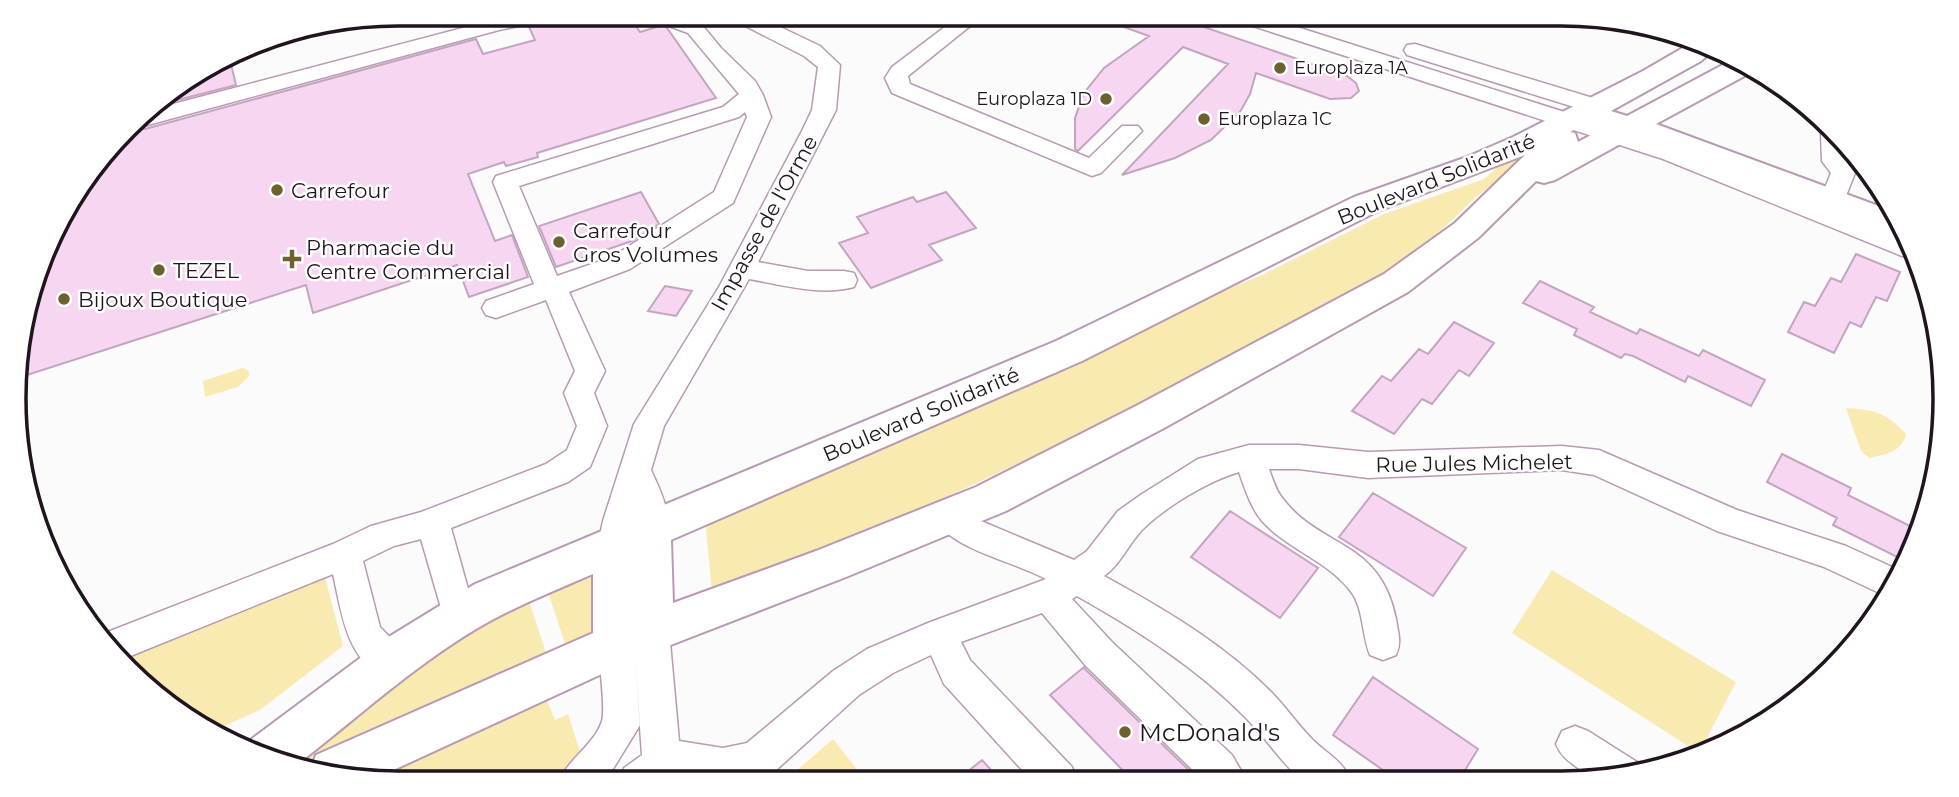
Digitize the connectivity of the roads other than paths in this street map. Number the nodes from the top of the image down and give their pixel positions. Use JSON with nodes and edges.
{"nodes":[{"id":1,"x":419,"y":26,"type":"edge"},
{"id":2,"x":490,"y":26,"type":"edge"},
{"id":3,"x":687,"y":26,"type":"edge"},
{"id":4,"x":761,"y":26,"type":"edge"},
{"id":5,"x":960,"y":26,"type":"edge"},
{"id":6,"x":1268,"y":26,"type":"edge"},
{"id":7,"x":1328,"y":26,"type":"edge"},
{"id":8,"x":1695,"y":52,"type":"edge"},
{"id":9,"x":1729,"y":67,"type":"edge"},
{"id":10,"x":203,"y":82,"type":"edge"},
{"id":11,"x":752,"y":95,"type":"junction"},
{"id":12,"x":157,"y":115,"type":"edge"},
{"id":13,"x":1605,"y":120,"type":"junction"},
{"id":14,"x":1130,"y":131,"type":"dead end"},
{"id":15,"x":1834,"y":146,"type":"edge"},
{"id":16,"x":1846,"y":182,"type":"edge"},
{"id":17,"x":1881,"y":210,"type":"edge"},
{"id":18,"x":1899,"y":245,"type":"edge"},
{"id":19,"x":742,"y":269,"type":"junction"},
{"id":20,"x":844,"y":280,"type":"dead end"},
{"id":21,"x":552,"y":288,"type":"junction"},
{"id":22,"x":496,"y":308,"type":"dead end"},
{"id":23,"x":1250,"y":457,"type":"junction"},
{"id":24,"x":948,"y":516,"type":"junction"},
{"id":25,"x":433,"y":521,"type":"junction"},
{"id":26,"x":632,"y":537,"type":"junction"},
{"id":27,"x":350,"y":551,"type":"junction"},
{"id":28,"x":1885,"y":580,"type":"edge"},
{"id":29,"x":1063,"y":587,"type":"junction"},
{"id":30,"x":458,"y":614,"type":"junction"},
{"id":31,"x":940,"y":635,"type":"junction"},
{"id":32,"x":633,"y":638,"type":"junction"},
{"id":33,"x":119,"y":644,"type":"edge"},
{"id":34,"x":1382,"y":644,"type":"dead end"},
{"id":35,"x":389,"y":662,"type":"junction"},
{"id":36,"x":1575,"y":744,"type":"dead end"},
{"id":37,"x":276,"y":750,"type":"edge"},
{"id":38,"x":345,"y":767,"type":"edge"},
{"id":39,"x":1611,"y":768,"type":"edge"},
{"id":40,"x":589,"y":771,"type":"edge"},
{"id":41,"x":654,"y":771,"type":"edge"},
{"id":42,"x":661,"y":771,"type":"edge"},
{"id":43,"x":747,"y":771,"type":"edge"},
{"id":44,"x":1049,"y":771,"type":"edge"},
{"id":45,"x":1220,"y":771,"type":"edge"},
{"id":46,"x":1320,"y":771,"type":"edge"}],
"edges":[{"from":1,"to":10,"type":"street"},
{"from":2,"to":12,"type":"street"},
{"from":3,"to":11,"type":"street"},
{"from":4,"to":19,"type":"street","name":"Impasse de l'Orme"},
{"from":5,"to":14,"type":"street"},
{"from":6,"to":13,"type":"street"},
{"from":7,"to":13,"type":"street"},
{"from":8,"to":13,"type":"main road","name":"Boulevard Solidarité"},
{"from":9,"to":13,"type":"main road","name":"Boulevard Solidarité"},
{"from":11,"to":21,"type":"street"},
{"from":11,"to":21,"type":"street"},
{"from":13,"to":16,"type":"main road"},
{"from":13,"to":18,"type":"street"},
{"from":13,"to":24,"type":"main road","name":"Boulevard Solidarité"},
{"from":13,"to":26,"type":"main road","name":"Boulevard Solidarité"},
{"from":15,"to":16,"type":"street"},
{"from":16,"to":17,"type":"main road"},
{"from":19,"to":20,"type":"street"},
{"from":19,"to":26,"type":"street","name":"Impasse de l'Orme"},
{"from":21,"to":22,"type":"street"},
{"from":21,"to":25,"type":"street"},
{"from":23,"to":28,"type":"street","name":"Rue Jules Michelet"},
{"from":23,"to":29,"type":"street","name":"Rue Jules Michelet"},
{"from":23,"to":34,"type":"street"},
{"from":24,"to":29,"type":"street"},
{"from":24,"to":32,"type":"main road","name":"Boulevard Solidarité"},
{"from":25,"to":27,"type":"street"},
{"from":25,"to":30,"type":"street"},
{"from":26,"to":30,"type":"main road","name":"Boulevard Solidarité"},
{"from":26,"to":32,"type":"main road"},
{"from":27,"to":33,"type":"street"},
{"from":27,"to":35,"type":"street"},
{"from":29,"to":31,"type":"street","name":"Rue Jules Michelet"},
{"from":29,"to":45,"type":"street"},
{"from":29,"to":46,"type":"street"},
{"from":30,"to":35,"type":"main road","name":"Boulevard Solidarité"},
{"from":31,"to":43,"type":"street","name":"Rue Jules Michelet"},
{"from":31,"to":44,"type":"street"},
{"from":32,"to":38,"type":"main road","name":"Boulevard Solidarité"},
{"from":32,"to":40,"type":"street"},
{"from":32,"to":41,"type":"street"},
{"from":35,"to":37,"type":"main road","name":"Boulevard Solidarité"},
{"from":36,"to":39,"type":"street"},
{"from":42,"to":43,"type":"street","name":"Rue Jules Michelet"}]}
